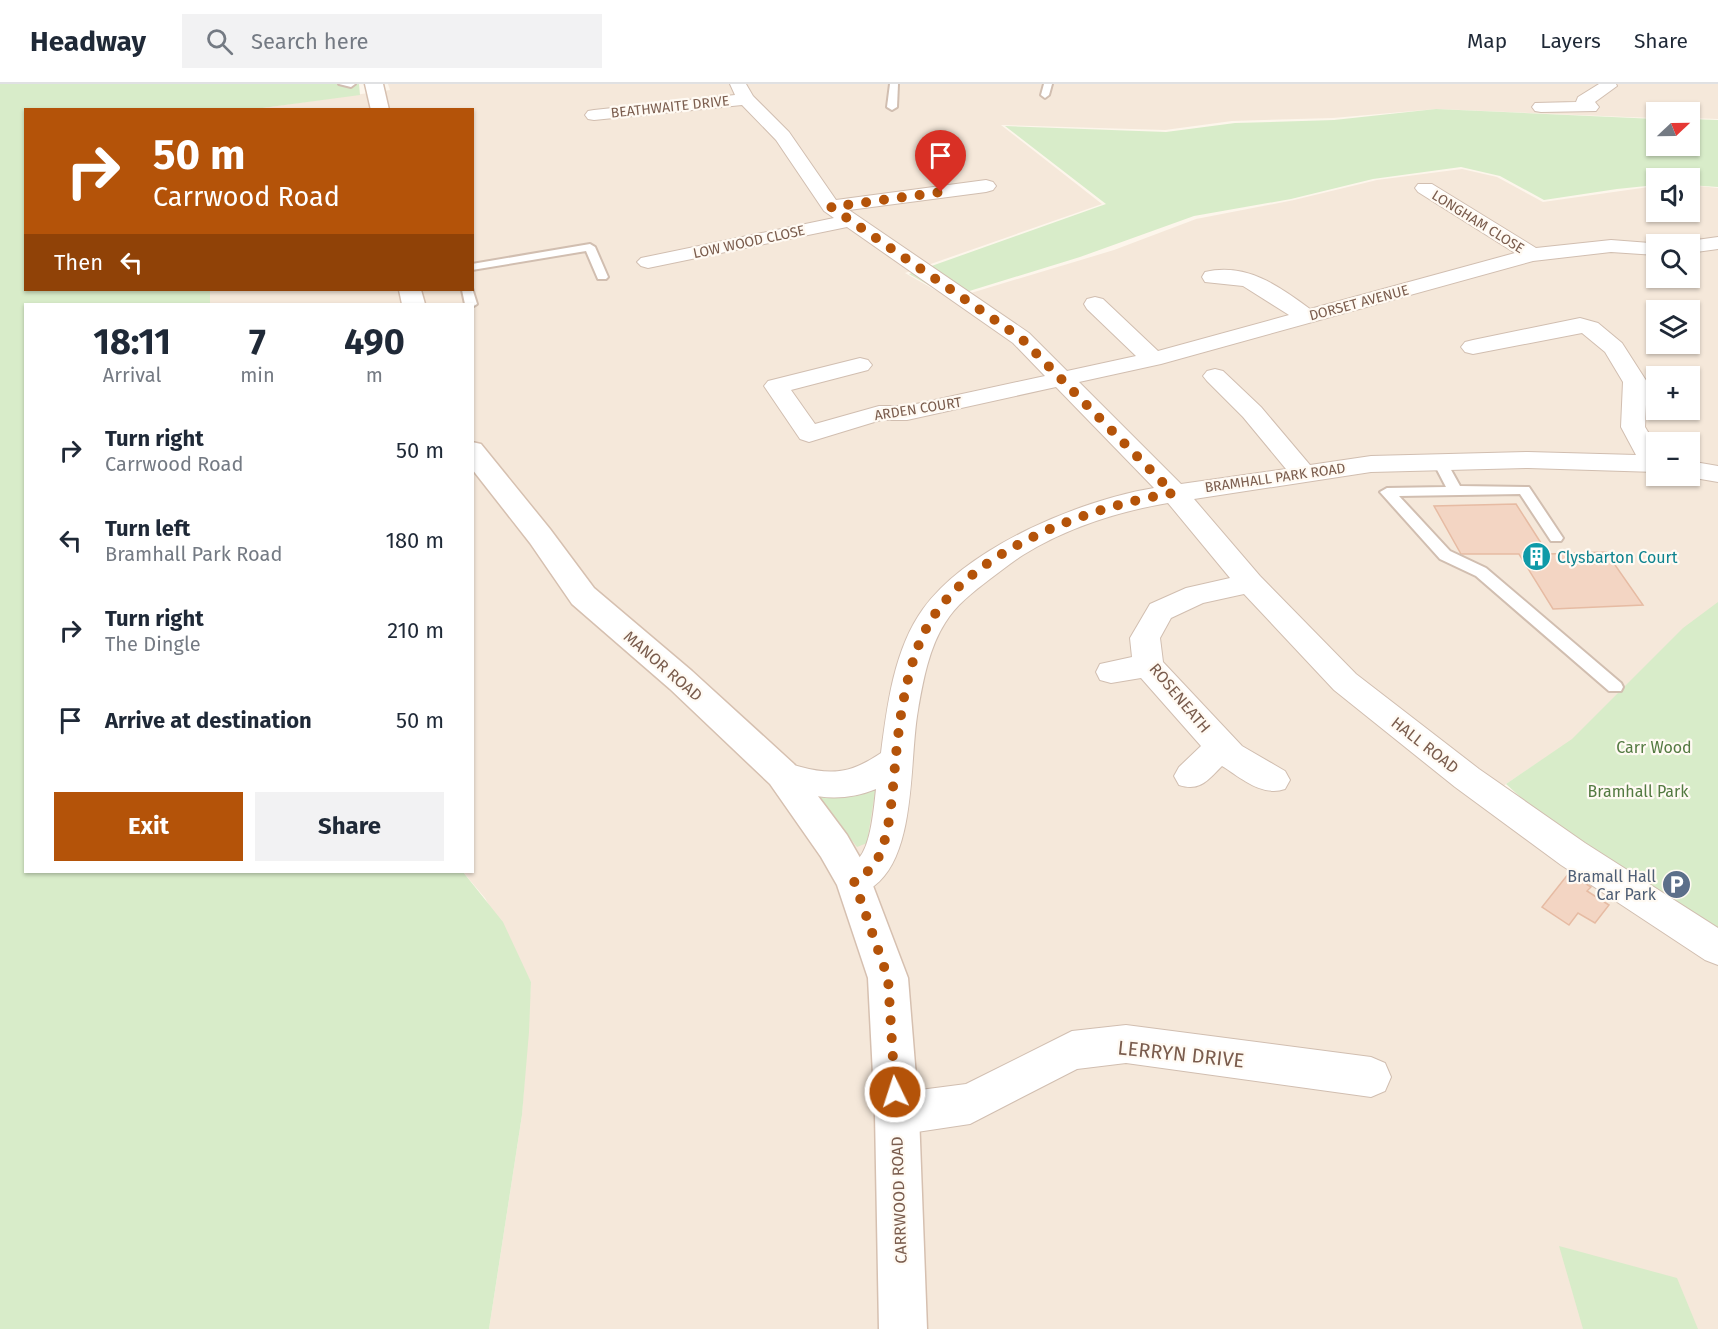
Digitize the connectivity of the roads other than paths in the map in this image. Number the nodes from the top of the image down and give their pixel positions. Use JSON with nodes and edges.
{"nodes":[{"id":1,"x":374,"y":84,"type":"edge"},
{"id":2,"x":894,"y":84,"type":"edge"},
{"id":3,"x":1048,"y":84,"type":"edge"},
{"id":4,"x":1607,"y":84,"type":"edge"},
{"id":5,"x":742,"y":92,"type":"edge"},
{"id":6,"x":1046,"y":95,"type":"dead end"},
{"id":7,"x":892,"y":107,"type":"dead end"},
{"id":8,"x":1541,"y":107,"type":"dead end"},
{"id":9,"x":380,"y":108,"type":"edge"},
{"id":10,"x":594,"y":116,"type":"dead end"},
{"id":11,"x":986,"y":186,"type":"dead end"},
{"id":12,"x":1425,"y":188,"type":"dead end"},
{"id":13,"x":831,"y":207,"type":"junction"},
{"id":14,"x":849,"y":221,"type":"junction"},
{"id":15,"x":1718,"y":243,"type":"edge"},
{"id":16,"x":1700,"y":245,"type":"edge"},
{"id":17,"x":1646,"y":248,"type":"edge"},
{"id":18,"x":1532,"y":255,"type":"junction"},
{"id":19,"x":648,"y":262,"type":"dead end"},
{"id":20,"x":474,"y":267,"type":"edge"},
{"id":21,"x":1213,"y":276,"type":"dead end"},
{"id":22,"x":602,"y":277,"type":"dead end"},
{"id":23,"x":1095,"y":304,"type":"dead end"},
{"id":24,"x":1307,"y":316,"type":"junction"},
{"id":25,"x":1473,"y":347,"type":"dead end"},
{"id":26,"x":1153,"y":359,"type":"junction"},
{"id":27,"x":860,"y":364,"type":"dead end"},
{"id":28,"x":1215,"y":376,"type":"dead end"},
{"id":29,"x":1064,"y":380,"type":"junction"},
{"id":30,"x":1646,"y":449,"type":"edge"},
{"id":31,"x":474,"y":453,"type":"edge"},
{"id":32,"x":1440,"y":462,"type":"junction"},
{"id":33,"x":1646,"y":464,"type":"edge"},
{"id":34,"x":1700,"y":472,"type":"edge"},
{"id":35,"x":1304,"y":474,"type":"junction"},
{"id":36,"x":1718,"y":474,"type":"edge"},
{"id":37,"x":1455,"y":490,"type":"junction"},
{"id":38,"x":1173,"y":493,"type":"junction"},
{"id":39,"x":1556,"y":538,"type":"dead end"},
{"id":40,"x":1250,"y":583,"type":"junction"},
{"id":41,"x":1148,"y":666,"type":"junction"},
{"id":42,"x":1111,"y":672,"type":"dead end"},
{"id":43,"x":1615,"y":687,"type":"dead end"},
{"id":44,"x":1222,"y":746,"type":"junction"},
{"id":45,"x":895,"y":761,"type":"junction"},
{"id":46,"x":782,"y":774,"type":"junction"},
{"id":47,"x":1191,"y":776,"type":"dead end"},
{"id":48,"x":1273,"y":780,"type":"dead end"},
{"id":49,"x":854,"y":881,"type":"junction"},
{"id":50,"x":1718,"y":948,"type":"edge"},
{"id":51,"x":1371,"y":1077,"type":"dead end"},
{"id":52,"x":897,"y":1114,"type":"junction"},
{"id":53,"x":903,"y":1329,"type":"edge"}],
"edges":[{"from":1,"to":9,"type":"street"},
{"from":2,"to":7,"type":"lane"},
{"from":3,"to":6,"type":"lane"},
{"from":4,"to":8,"type":"street"},
{"from":5,"to":10,"type":"street","name":"BEATHWAITE DRIVE"},
{"from":5,"to":13,"type":"street"},
{"from":11,"to":13,"type":"street"},
{"from":12,"to":18,"type":"street","name":"LONGHAM CLOSE"},
{"from":13,"to":14,"type":"street"},
{"from":14,"to":19,"type":"street","name":"LOW WOOD CLOSE"},
{"from":14,"to":29,"type":"street"},
{"from":15,"to":16,"type":"street"},
{"from":17,"to":18,"type":"street","name":"DORSET AVENUE"},
{"from":18,"to":24,"type":"street","name":"DORSET AVENUE"},
{"from":20,"to":22,"type":"lane"},
{"from":21,"to":24,"type":"street"},
{"from":23,"to":26,"type":"street"},
{"from":24,"to":26,"type":"street","name":"DORSET AVENUE"},
{"from":25,"to":30,"type":"street"},
{"from":26,"to":29,"type":"street","name":"DORSET AVENUE"},
{"from":27,"to":29,"type":"street","name":"ARDEN COURT"},
{"from":28,"to":35,"type":"street"},
{"from":29,"to":38,"type":"street"},
{"from":31,"to":46,"type":"street","name":"MANOR ROAD"},
{"from":32,"to":33,"type":"street","name":"BRAMHALL PARK ROAD"},
{"from":32,"to":35,"type":"street","name":"BRAMHALL PARK ROAD"},
{"from":32,"to":37,"type":"lane"},
{"from":34,"to":36,"type":"street"},
{"from":35,"to":38,"type":"street","name":"BRAMHALL PARK ROAD"},
{"from":37,"to":39,"type":"lane"},
{"from":37,"to":43,"type":"lane"},
{"from":38,"to":40,"type":"street","name":"HALL ROAD"},
{"from":38,"to":45,"type":"street"},
{"from":40,"to":41,"type":"street","name":"ROSENEATH"},
{"from":40,"to":50,"type":"street","name":"HALL ROAD"},
{"from":41,"to":42,"type":"street"},
{"from":41,"to":44,"type":"street","name":"ROSENEATH"},
{"from":44,"to":47,"type":"street"},
{"from":44,"to":48,"type":"street","name":"ROSENEATH"},
{"from":45,"to":46,"type":"street"},
{"from":45,"to":49,"type":"street"},
{"from":46,"to":49,"type":"street","name":"MANOR ROAD"},
{"from":49,"to":52,"type":"street","name":"CARRWOOD ROAD"},
{"from":51,"to":52,"type":"street","name":"LERRYN DRIVE"},
{"from":52,"to":53,"type":"street","name":"CARRWOOD ROAD"}]}
